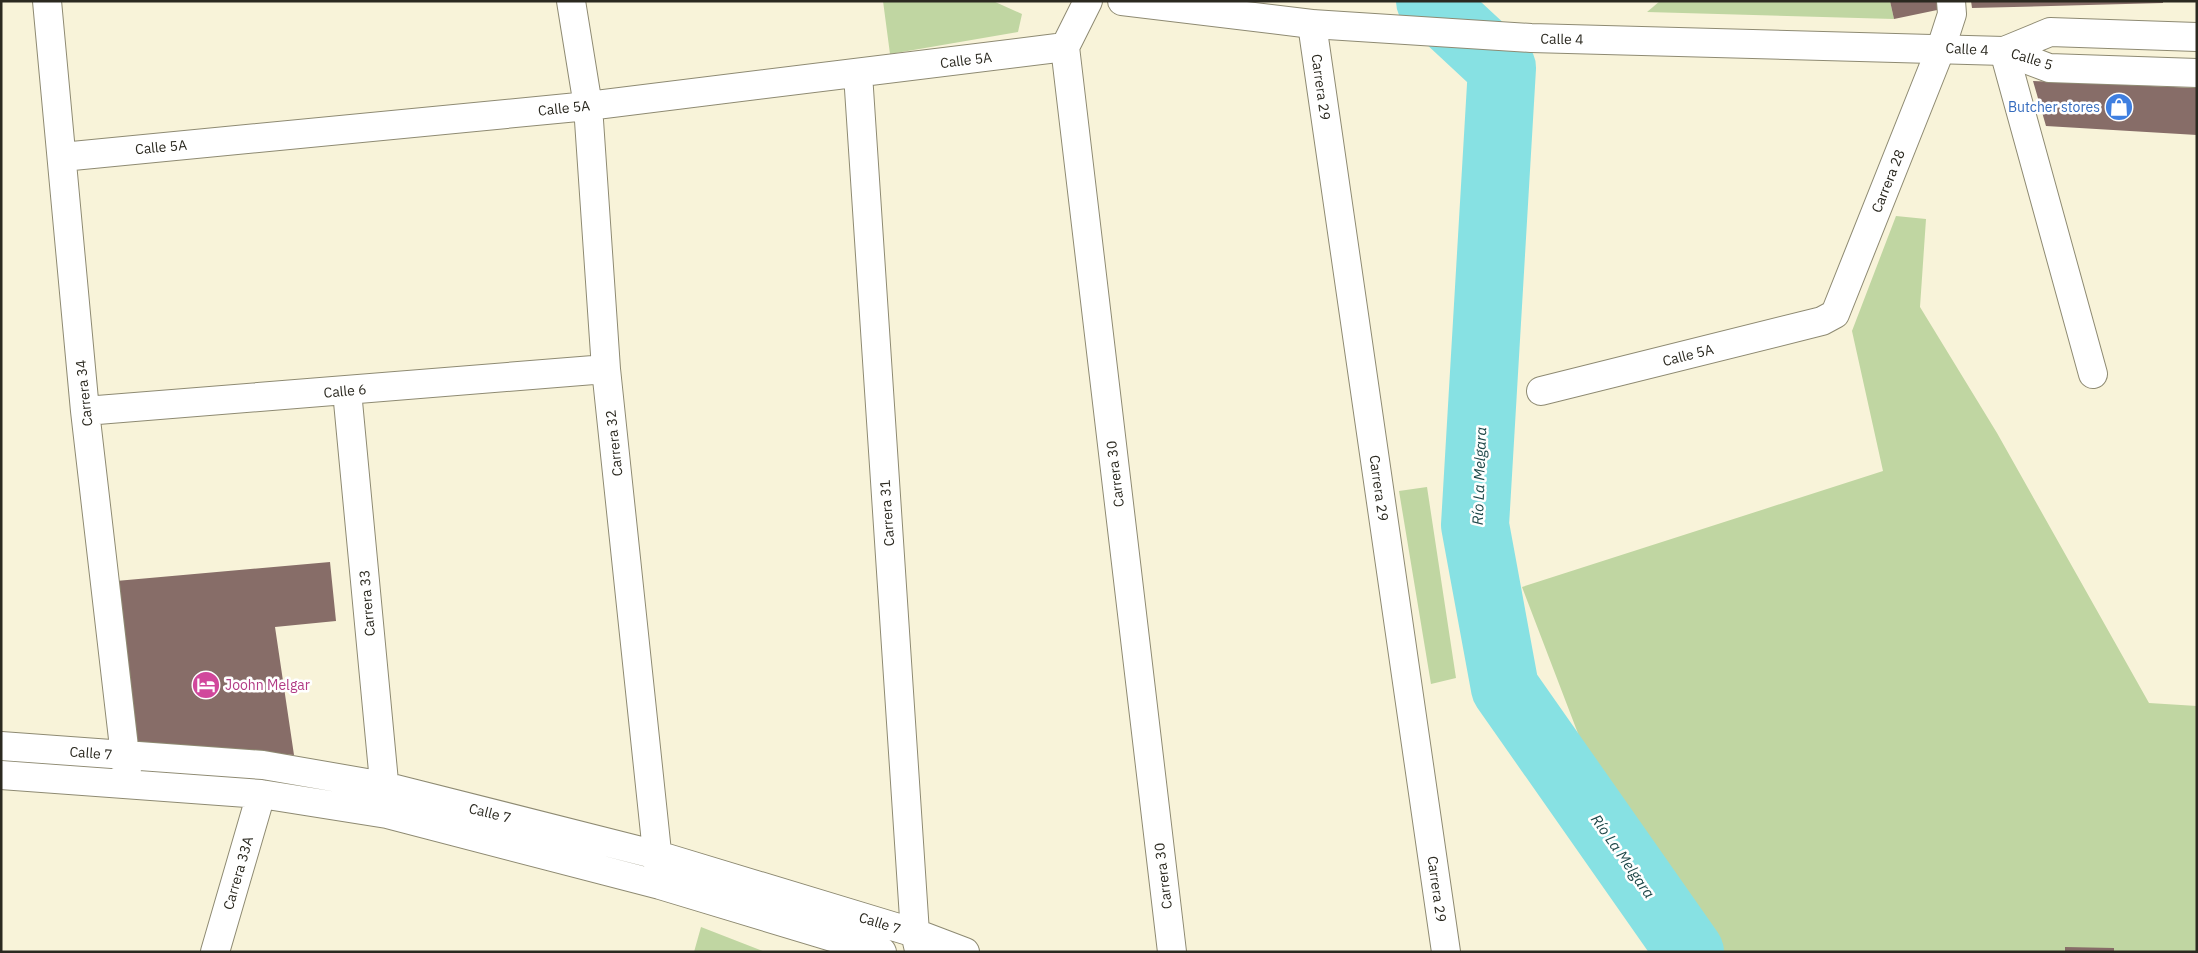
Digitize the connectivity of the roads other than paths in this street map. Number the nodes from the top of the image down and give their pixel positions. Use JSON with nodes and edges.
{"nodes":[{"id":1,"x":47,"y":1,"type":"edge"},
{"id":2,"x":571,"y":1,"type":"edge"},
{"id":3,"x":1088,"y":1,"type":"edge"},
{"id":4,"x":1122,"y":1,"type":"edge"},
{"id":5,"x":1951,"y":1,"type":"edge"},
{"id":6,"x":1312,"y":24,"type":"junction"},
{"id":7,"x":2197,"y":37,"type":"edge"},
{"id":8,"x":1065,"y":48,"type":"junction"},
{"id":9,"x":1941,"y":48,"type":"junction"},
{"id":10,"x":2004,"y":51,"type":"junction"},
{"id":11,"x":2197,"y":73,"type":"edge"},
{"id":12,"x":858,"y":74,"type":"junction"},
{"id":13,"x":588,"y":106,"type":"junction"},
{"id":14,"x":62,"y":157,"type":"junction"},
{"id":15,"x":1835,"y":314,"type":"joint"},
{"id":16,"x":606,"y":369,"type":"junction"},
{"id":17,"x":2093,"y":374,"type":"dead end"},
{"id":18,"x":347,"y":391,"type":"junction"},
{"id":19,"x":1540,"y":391,"type":"dead end"},
{"id":20,"x":85,"y":411,"type":"junction"},
{"id":21,"x":1,"y":746,"type":"edge"},
{"id":22,"x":126,"y":756,"type":"junction"},
{"id":23,"x":1,"y":775,"type":"edge"},
{"id":24,"x":128,"y":784,"type":"junction"},
{"id":25,"x":384,"y":786,"type":"junction"},
{"id":26,"x":261,"y":794,"type":"junction"},
{"id":27,"x":387,"y":814,"type":"junction"},
{"id":28,"x":657,"y":855,"type":"junction"},
{"id":29,"x":660,"y":885,"type":"junction"},
{"id":30,"x":917,"y":942,"type":"edge"},
{"id":31,"x":215,"y":952,"type":"edge"},
{"id":32,"x":882,"y":952,"type":"edge"},
{"id":33,"x":965,"y":952,"type":"edge"},
{"id":34,"x":1172,"y":952,"type":"edge"},
{"id":35,"x":1446,"y":952,"type":"edge"}],
"edges":[{"from":1,"to":14,"type":"street","name":"Carrera 34"},
{"from":2,"to":13,"type":"street","name":"Carrera 32"},
{"from":3,"to":8,"type":"street"},
{"from":4,"to":6,"type":"street","name":"Calle 4"},
{"from":5,"to":9,"type":"street","name":"Carrera 28"},
{"from":6,"to":9,"type":"street","name":"Calle 4"},
{"from":6,"to":35,"type":"street","name":"Carrera 29"},
{"from":7,"to":10,"type":"street","name":"Calle 5"},
{"from":8,"to":12,"type":"street","name":"Calle 5A"},
{"from":8,"to":34,"type":"street","name":"Carrera 30"},
{"from":9,"to":10,"type":"street","name":"Calle 4"},
{"from":9,"to":15,"type":"street","name":"Carrera 28"},
{"from":10,"to":11,"type":"street","name":"Calle 5"},
{"from":10,"to":17,"type":"street"},
{"from":12,"to":13,"type":"street","name":"Calle 5A"},
{"from":12,"to":30,"type":"street","name":"Carrera 31"},
{"from":13,"to":14,"type":"street","name":"Calle 5A"},
{"from":13,"to":16,"type":"street","name":"Carrera 32"},
{"from":14,"to":20,"type":"street","name":"Carrera 34"},
{"from":15,"to":19,"type":"street","name":"Calle 5A"},
{"from":16,"to":18,"type":"street","name":"Calle 6"},
{"from":16,"to":28,"type":"street","name":"Carrera 32"},
{"from":18,"to":20,"type":"street","name":"Calle 6"},
{"from":18,"to":25,"type":"street","name":"Carrera 33"},
{"from":20,"to":22,"type":"street","name":"Carrera 34"},
{"from":21,"to":22,"type":"street","name":"Calle 7"},
{"from":22,"to":24,"type":"street","name":"Carrera 34"},
{"from":22,"to":25,"type":"street","name":"Calle 7"},
{"from":23,"to":24,"type":"street","name":"Calle 7"},
{"from":24,"to":26,"type":"street","name":"Calle 7"},
{"from":25,"to":27,"type":"street","name":"Carrera 33"},
{"from":25,"to":28,"type":"street","name":"Calle 7"},
{"from":26,"to":27,"type":"street","name":"Calle 7"},
{"from":26,"to":31,"type":"street","name":"Carrera 33A"},
{"from":27,"to":29,"type":"street","name":"Calle 7"},
{"from":28,"to":29,"type":"street","name":"Carrera 32"},
{"from":28,"to":30,"type":"street","name":"Calle 7"},
{"from":29,"to":32,"type":"street","name":"Calle 7"},
{"from":30,"to":33,"type":"street","name":"Calle 7"}]}
